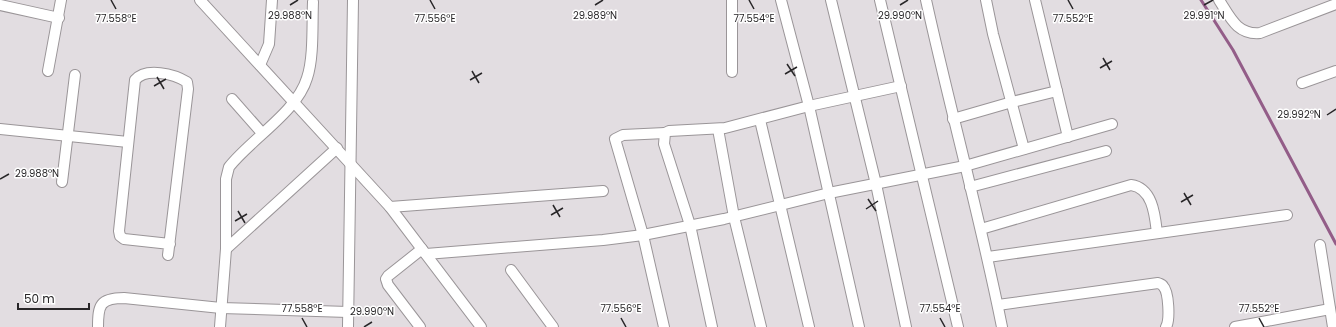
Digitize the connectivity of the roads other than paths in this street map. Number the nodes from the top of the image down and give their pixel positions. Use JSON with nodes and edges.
{"nodes":[{"id":1,"x":61,"y":0,"type":"edge"},
{"id":2,"x":200,"y":0,"type":"edge"},
{"id":3,"x":272,"y":0,"type":"edge"},
{"id":4,"x":353,"y":0,"type":"edge"},
{"id":5,"x":732,"y":0,"type":"edge"},
{"id":6,"x":781,"y":0,"type":"edge"},
{"id":7,"x":831,"y":0,"type":"edge"},
{"id":8,"x":880,"y":0,"type":"edge"},
{"id":9,"x":926,"y":0,"type":"edge"},
{"id":10,"x":986,"y":0,"type":"edge"},
{"id":11,"x":1035,"y":0,"type":"edge"},
{"id":12,"x":1219,"y":0,"type":"edge"},
{"id":13,"x":312,"y":2,"type":"dead end"},
{"id":14,"x":17,"y":4,"type":"edge"},
{"id":15,"x":1336,"y":4,"type":"edge"},
{"id":16,"x":0,"y":5,"type":"edge"},
{"id":17,"x":58,"y":18,"type":"junction"},
{"id":18,"x":260,"y":65,"type":"junction"},
{"id":19,"x":48,"y":71,"type":"dead end"},
{"id":20,"x":1336,"y":71,"type":"edge"},
{"id":21,"x":732,"y":72,"type":"dead end"},
{"id":22,"x":75,"y":75,"type":"dead end"},
{"id":23,"x":1302,"y":83,"type":"dead end"},
{"id":24,"x":901,"y":86,"type":"junction"},
{"id":25,"x":1057,"y":91,"type":"junction"},
{"id":26,"x":856,"y":97,"type":"junction"},
{"id":27,"x":232,"y":99,"type":"dead end"},
{"id":28,"x":295,"y":102,"type":"junction"},
{"id":29,"x":1012,"y":102,"type":"junction"},
{"id":30,"x":809,"y":106,"type":"junction"},
{"id":31,"x":953,"y":119,"type":"junction"},
{"id":32,"x":760,"y":120,"type":"junction"},
{"id":33,"x":1112,"y":124,"type":"dead end"},
{"id":34,"x":0,"y":129,"type":"edge"},
{"id":35,"x":718,"y":129,"type":"junction"},
{"id":36,"x":262,"y":133,"type":"junction"},
{"id":37,"x":665,"y":134,"type":"junction"},
{"id":38,"x":66,"y":135,"type":"junction"},
{"id":39,"x":1068,"y":137,"type":"junction"},
{"id":40,"x":128,"y":142,"type":"junction"},
{"id":41,"x":337,"y":148,"type":"junction"},
{"id":42,"x":1024,"y":149,"type":"junction"},
{"id":43,"x":1106,"y":152,"type":"dead end"},
{"id":44,"x":351,"y":164,"type":"junction"},
{"id":45,"x":965,"y":166,"type":"junction"},
{"id":46,"x":922,"y":174,"type":"junction"},
{"id":47,"x":62,"y":182,"type":"dead end"},
{"id":48,"x":876,"y":184,"type":"junction"},
{"id":49,"x":970,"y":187,"type":"junction"},
{"id":50,"x":603,"y":192,"type":"dead end"},
{"id":51,"x":829,"y":193,"type":"junction"},
{"id":52,"x":781,"y":206,"type":"junction"},
{"id":53,"x":390,"y":207,"type":"junction"},
{"id":54,"x":1287,"y":215,"type":"dead end"},
{"id":55,"x":734,"y":217,"type":"junction"},
{"id":56,"x":690,"y":225,"type":"junction"},
{"id":57,"x":981,"y":229,"type":"junction"},
{"id":58,"x":1157,"y":233,"type":"junction"},
{"id":59,"x":643,"y":235,"type":"junction"},
{"id":60,"x":170,"y":244,"type":"junction"},
{"id":61,"x":1320,"y":246,"type":"dead end"},
{"id":62,"x":226,"y":249,"type":"junction"},
{"id":63,"x":424,"y":252,"type":"junction"},
{"id":64,"x":168,"y":255,"type":"dead end"},
{"id":65,"x":988,"y":257,"type":"junction"},
{"id":66,"x":511,"y":270,"type":"dead end"},
{"id":67,"x":998,"y":305,"type":"junction"},
{"id":68,"x":221,"y":308,"type":"junction"},
{"id":69,"x":1330,"y":309,"type":"junction"},
{"id":70,"x":348,"y":312,"type":"junction"},
{"id":71,"x":98,"y":327,"type":"edge"},
{"id":72,"x":220,"y":327,"type":"edge"},
{"id":73,"x":348,"y":327,"type":"edge"},
{"id":74,"x":420,"y":327,"type":"edge"},
{"id":75,"x":481,"y":327,"type":"edge"},
{"id":76,"x":553,"y":327,"type":"edge"},
{"id":77,"x":664,"y":327,"type":"edge"},
{"id":78,"x":712,"y":327,"type":"edge"},
{"id":79,"x":761,"y":327,"type":"edge"},
{"id":80,"x":809,"y":327,"type":"edge"},
{"id":81,"x":859,"y":327,"type":"edge"},
{"id":82,"x":906,"y":327,"type":"edge"},
{"id":83,"x":958,"y":327,"type":"edge"},
{"id":84,"x":1002,"y":327,"type":"edge"},
{"id":85,"x":1167,"y":327,"type":"edge"},
{"id":86,"x":1235,"y":327,"type":"edge"},
{"id":87,"x":1333,"y":327,"type":"edge"}],
"edges":[{"from":1,"to":17,"type":"street"},
{"from":2,"to":18,"type":"street"},
{"from":3,"to":18,"type":"street"},
{"from":4,"to":44,"type":"street"},
{"from":5,"to":21,"type":"street"},
{"from":6,"to":30,"type":"street"},
{"from":7,"to":26,"type":"street"},
{"from":8,"to":24,"type":"street"},
{"from":9,"to":31,"type":"street"},
{"from":10,"to":29,"type":"street"},
{"from":11,"to":25,"type":"street"},
{"from":12,"to":15,"type":"street"},
{"from":13,"to":28,"type":"street"},
{"from":14,"to":16,"type":"street"},
{"from":14,"to":17,"type":"street"},
{"from":17,"to":19,"type":"street"},
{"from":18,"to":28,"type":"street"},
{"from":20,"to":23,"type":"street"},
{"from":22,"to":38,"type":"street"},
{"from":24,"to":26,"type":"street"},
{"from":24,"to":46,"type":"street"},
{"from":25,"to":29,"type":"street"},
{"from":25,"to":39,"type":"street"},
{"from":26,"to":30,"type":"street"},
{"from":26,"to":48,"type":"street"},
{"from":27,"to":36,"type":"street"},
{"from":28,"to":36,"type":"street"},
{"from":28,"to":41,"type":"street"},
{"from":29,"to":31,"type":"street"},
{"from":29,"to":42,"type":"street"},
{"from":30,"to":32,"type":"street"},
{"from":30,"to":51,"type":"street"},
{"from":31,"to":45,"type":"street"},
{"from":32,"to":35,"type":"street"},
{"from":32,"to":52,"type":"street"},
{"from":33,"to":39,"type":"street"},
{"from":34,"to":38,"type":"street"},
{"from":35,"to":37,"type":"street"},
{"from":35,"to":55,"type":"street"},
{"from":36,"to":62,"type":"street"},
{"from":37,"to":56,"type":"street"},
{"from":37,"to":59,"type":"street"},
{"from":38,"to":40,"type":"street"},
{"from":38,"to":47,"type":"street"},
{"from":39,"to":42,"type":"street"},
{"from":40,"to":60,"type":"street"},
{"from":40,"to":60,"type":"street"},
{"from":41,"to":44,"type":"street"},
{"from":41,"to":62,"type":"street"},
{"from":42,"to":45,"type":"street"},
{"from":43,"to":49,"type":"street"},
{"from":44,"to":53,"type":"street"},
{"from":44,"to":70,"type":"street"},
{"from":45,"to":46,"type":"street"},
{"from":45,"to":49,"type":"street"},
{"from":46,"to":48,"type":"street"},
{"from":46,"to":83,"type":"street"},
{"from":48,"to":51,"type":"street"},
{"from":48,"to":82,"type":"street"},
{"from":49,"to":57,"type":"street"},
{"from":50,"to":53,"type":"street"},
{"from":51,"to":52,"type":"street"},
{"from":51,"to":81,"type":"street"},
{"from":52,"to":55,"type":"street"},
{"from":52,"to":80,"type":"street"},
{"from":53,"to":63,"type":"street"},
{"from":54,"to":58,"type":"street"},
{"from":55,"to":56,"type":"street"},
{"from":55,"to":79,"type":"street"},
{"from":56,"to":59,"type":"street"},
{"from":56,"to":78,"type":"street"},
{"from":57,"to":58,"type":"street"},
{"from":57,"to":65,"type":"street"},
{"from":58,"to":65,"type":"street"},
{"from":59,"to":63,"type":"street"},
{"from":59,"to":77,"type":"street"},
{"from":60,"to":64,"type":"street"},
{"from":61,"to":69,"type":"street"},
{"from":62,"to":68,"type":"street"},
{"from":63,"to":74,"type":"street"},
{"from":63,"to":75,"type":"street"},
{"from":65,"to":67,"type":"street"},
{"from":66,"to":76,"type":"street"},
{"from":67,"to":84,"type":"street"},
{"from":67,"to":85,"type":"street"},
{"from":68,"to":70,"type":"street"},
{"from":68,"to":71,"type":"street"},
{"from":68,"to":72,"type":"street"},
{"from":69,"to":86,"type":"street"},
{"from":69,"to":87,"type":"street"},
{"from":70,"to":73,"type":"street"}]}
